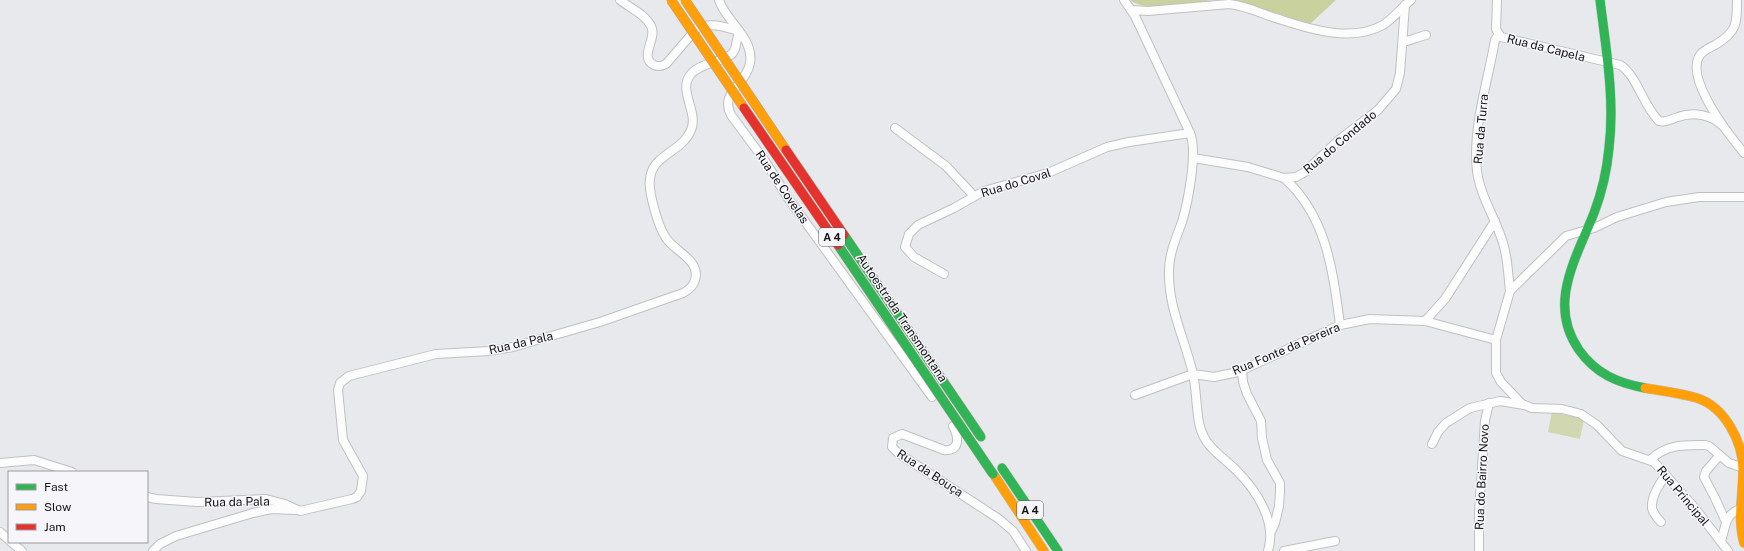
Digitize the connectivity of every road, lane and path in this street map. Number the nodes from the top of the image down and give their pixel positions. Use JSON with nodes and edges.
{"nodes":[{"id":1,"x":620,"y":0,"type":"edge"},
{"id":2,"x":671,"y":0,"type":"edge"},
{"id":3,"x":685,"y":0,"type":"edge"},
{"id":4,"x":719,"y":0,"type":"edge"},
{"id":5,"x":1124,"y":0,"type":"edge"},
{"id":6,"x":1497,"y":0,"type":"edge"},
{"id":7,"x":1600,"y":0,"type":"edge"},
{"id":8,"x":1737,"y":0,"type":"edge"},
{"id":9,"x":1408,"y":2,"type":"edge"},
{"id":10,"x":1131,"y":10,"type":"junction"},
{"id":11,"x":739,"y":31,"type":"junction"},
{"id":12,"x":1426,"y":35,"type":"dead end"},
{"id":13,"x":1498,"y":35,"type":"junction"},
{"id":14,"x":1403,"y":42,"type":"junction"},
{"id":15,"x":1606,"y":63,"type":"junction"},
{"id":16,"x":1723,"y":126,"type":"junction"},
{"id":17,"x":895,"y":128,"type":"dead end"},
{"id":18,"x":1190,"y":133,"type":"junction"},
{"id":19,"x":1744,"y":153,"type":"edge"},
{"id":20,"x":1193,"y":158,"type":"junction"},
{"id":21,"x":1302,"y":174,"type":"junction"},
{"id":22,"x":1284,"y":178,"type":"junction"},
{"id":23,"x":1298,"y":193,"type":"junction"},
{"id":24,"x":974,"y":196,"type":"junction"},
{"id":25,"x":1744,"y":197,"type":"edge"},
{"id":26,"x":1495,"y":221,"type":"junction"},
{"id":27,"x":1586,"y":230,"type":"junction"},
{"id":28,"x":944,"y":274,"type":"dead end"},
{"id":29,"x":1510,"y":291,"type":"junction"},
{"id":30,"x":1425,"y":321,"type":"junction"},
{"id":31,"x":1340,"y":325,"type":"junction"},
{"id":32,"x":1496,"y":340,"type":"junction"},
{"id":33,"x":1242,"y":370,"type":"junction"},
{"id":34,"x":1193,"y":374,"type":"junction"},
{"id":35,"x":1134,"y":395,"type":"dead end"},
{"id":36,"x":1489,"y":403,"type":"junction"},
{"id":37,"x":1524,"y":405,"type":"junction"},
{"id":38,"x":952,"y":425,"type":"joint"},
{"id":39,"x":984,"y":442,"type":"dead end"},
{"id":40,"x":1432,"y":444,"type":"dead end"},
{"id":41,"x":1719,"y":456,"type":"junction"},
{"id":42,"x":1650,"y":460,"type":"junction"},
{"id":43,"x":0,"y":463,"type":"edge"},
{"id":44,"x":999,"y":465,"type":"dead end"},
{"id":45,"x":1743,"y":468,"type":"edge"},
{"id":46,"x":69,"y":471,"type":"edge"},
{"id":47,"x":1666,"y":475,"type":"junction"},
{"id":48,"x":1742,"y":496,"type":"edge"},
{"id":49,"x":148,"y":497,"type":"edge"},
{"id":50,"x":1740,"y":509,"type":"junction"},
{"id":51,"x":298,"y":510,"type":"junction"},
{"id":52,"x":1661,"y":522,"type":"dead end"},
{"id":53,"x":1726,"y":522,"type":"junction"},
{"id":54,"x":0,"y":532,"type":"edge"},
{"id":55,"x":1271,"y":533,"type":"junction"},
{"id":56,"x":8,"y":539,"type":"edge"},
{"id":57,"x":1334,"y":541,"type":"dead end"},
{"id":58,"x":1721,"y":541,"type":"junction"},
{"id":59,"x":12,"y":543,"type":"edge"},
{"id":60,"x":1744,"y":543,"type":"edge"},
{"id":61,"x":22,"y":551,"type":"edge"},
{"id":62,"x":153,"y":551,"type":"edge"},
{"id":63,"x":1026,"y":551,"type":"edge"},
{"id":64,"x":1044,"y":551,"type":"edge"},
{"id":65,"x":1058,"y":551,"type":"edge"},
{"id":66,"x":1268,"y":551,"type":"edge"},
{"id":67,"x":1284,"y":551,"type":"edge"},
{"id":68,"x":1479,"y":551,"type":"edge"},
{"id":69,"x":1728,"y":551,"type":"edge"}],
"edges":[{"from":1,"to":11,"type":"street"},
{"from":2,"to":64,"type":"main road","name":"Autoestrada Transmontana","number":"A 4","bridge":true},
{"from":3,"to":39,"type":"main road","name":"Autoestrada Transmontana","number":"A 4","bridge":true},
{"from":4,"to":11,"type":"street","name":"Rua de Covelas"},
{"from":5,"to":10,"type":"street"},
{"from":6,"to":13,"type":"street","name":"Rua da Capela"},
{"from":7,"to":15,"type":"main road"},
{"from":8,"to":16,"type":"street"},
{"from":9,"to":10,"type":"street"},
{"from":9,"to":14,"type":"street","name":"Rua do Condado"},
{"from":10,"to":18,"type":"street"},
{"from":11,"to":38,"type":"street","name":"Rua de Covelas"},
{"from":11,"to":51,"type":"street","name":"Rua da Pala"},
{"from":12,"to":14,"type":"street"},
{"from":13,"to":15,"type":"street","name":"Rua da Capela"},
{"from":13,"to":26,"type":"street","name":"Rua da Turra"},
{"from":14,"to":21,"type":"street","name":"Rua do Condado"},
{"from":15,"to":16,"type":"street","name":"Rua da Capela"},
{"from":15,"to":27,"type":"main road"},
{"from":16,"to":19,"type":"street"},
{"from":17,"to":24,"type":"street"},
{"from":18,"to":20,"type":"street"},
{"from":18,"to":24,"type":"street","name":"Rua do Coval"},
{"from":20,"to":22,"type":"street","name":"Rua do Condado"},
{"from":20,"to":34,"type":"street"},
{"from":21,"to":22,"type":"street","name":"Rua do Condado"},
{"from":21,"to":23,"type":"street"},
{"from":22,"to":23,"type":"street"},
{"from":23,"to":31,"type":"street"},
{"from":24,"to":28,"type":"street","name":"Rua do Coval"},
{"from":25,"to":27,"type":"street"},
{"from":26,"to":29,"type":"street","name":"Rua da Turra"},
{"from":26,"to":30,"type":"street"},
{"from":27,"to":29,"type":"street"},
{"from":27,"to":45,"type":"main road"},
{"from":29,"to":32,"type":"street"},
{"from":30,"to":31,"type":"street","name":"Rua Fonte da Pereira"},
{"from":30,"to":32,"type":"street","name":"Rua Fonte da Pereira"},
{"from":31,"to":33,"type":"street","name":"Rua Fonte da Pereira"},
{"from":32,"to":37,"type":"street"},
{"from":33,"to":34,"type":"street","name":"Rua Fonte da Pereira"},
{"from":33,"to":55,"type":"street"},
{"from":34,"to":35,"type":"street"},
{"from":34,"to":55,"type":"street"},
{"from":36,"to":37,"type":"street","name":"Rua Principal"},
{"from":36,"to":40,"type":"street","name":"Rua Principal"},
{"from":36,"to":68,"type":"street","name":"Rua do Bairro Novo"},
{"from":37,"to":42,"type":"street","name":"Rua Principal"},
{"from":38,"to":63,"type":"street","name":"Rua da Bouça"},
{"from":41,"to":42,"type":"street"},
{"from":41,"to":45,"type":"street"},
{"from":41,"to":53,"type":"street"},
{"from":42,"to":47,"type":"street","name":"Rua Principal"},
{"from":43,"to":46,"type":"street"},
{"from":44,"to":65,"type":"main road","number":"A 4"},
{"from":45,"to":48,"type":"main road"},
{"from":47,"to":52,"type":"street"},
{"from":47,"to":58,"type":"street","name":"Rua Principal"},
{"from":48,"to":50,"type":"main road"},
{"from":49,"to":51,"type":"street","name":"Rua da Pala"},
{"from":50,"to":53,"type":"street"},
{"from":50,"to":60,"type":"main road"},
{"from":51,"to":62,"type":"street"},
{"from":53,"to":58,"type":"street"},
{"from":54,"to":56,"type":"street"},
{"from":55,"to":66,"type":"street"},
{"from":57,"to":67,"type":"street"},
{"from":58,"to":69,"type":"street","name":"Rua Principal"},
{"from":59,"to":61,"type":"street"}]}
